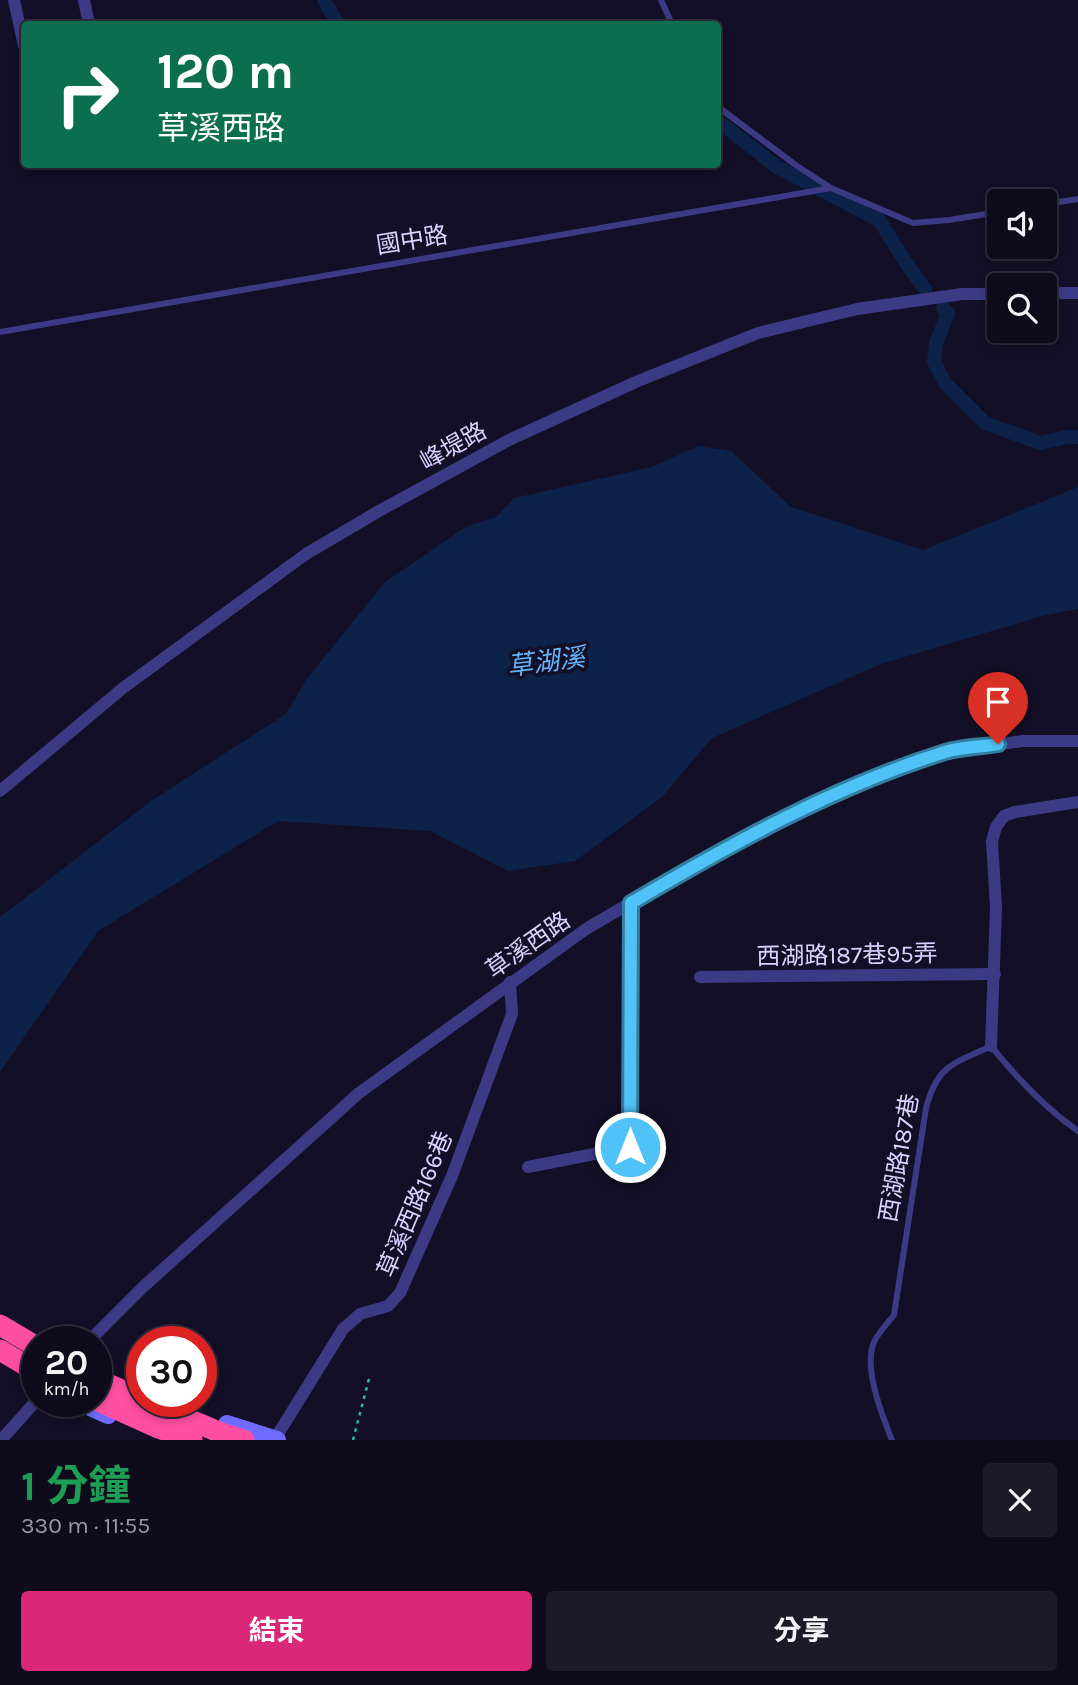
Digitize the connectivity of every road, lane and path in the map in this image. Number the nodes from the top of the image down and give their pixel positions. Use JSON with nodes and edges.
{"nodes":[{"id":1,"x":14,"y":0,"type":"edge"},
{"id":2,"x":83,"y":0,"type":"edge"},
{"id":3,"x":661,"y":0,"type":"edge"},
{"id":4,"x":88,"y":21,"type":"edge"},
{"id":5,"x":671,"y":21,"type":"edge"},
{"id":6,"x":21,"y":32,"type":"edge"},
{"id":7,"x":721,"y":109,"type":"edge"},
{"id":8,"x":831,"y":188,"type":"junction"},
{"id":9,"x":1078,"y":199,"type":"edge"},
{"id":10,"x":1057,"y":202,"type":"edge"},
{"id":11,"x":987,"y":214,"type":"edge"},
{"id":12,"x":1057,"y":293,"type":"edge"},
{"id":13,"x":1078,"y":293,"type":"edge"},
{"id":14,"x":987,"y":294,"type":"edge"},
{"id":15,"x":0,"y":332,"type":"edge"},
{"id":16,"x":1078,"y":741,"type":"edge"},
{"id":17,"x":0,"y":791,"type":"edge"},
{"id":18,"x":1078,"y":803,"type":"edge"},
{"id":19,"x":631,"y":903,"type":"junction"},
{"id":20,"x":995,"y":974,"type":"junction"},
{"id":21,"x":700,"y":977,"type":"dead end"},
{"id":22,"x":510,"y":982,"type":"junction"},
{"id":23,"x":991,"y":1046,"type":"junction"},
{"id":24,"x":1078,"y":1131,"type":"edge"},
{"id":25,"x":528,"y":1167,"type":"dead end"},
{"id":26,"x":0,"y":1325,"type":"edge"},
{"id":27,"x":104,"y":1326,"type":"edge"},
{"id":28,"x":21,"y":1337,"type":"edge"},
{"id":29,"x":0,"y":1350,"type":"edge"},
{"id":30,"x":21,"y":1362,"type":"edge"},
{"id":31,"x":370,"y":1375,"type":"dead end"},
{"id":32,"x":112,"y":1407,"type":"edge"},
{"id":33,"x":112,"y":1416,"type":"edge"},
{"id":34,"x":22,"y":1417,"type":"edge"},
{"id":35,"x":183,"y":1417,"type":"edge"},
{"id":36,"x":209,"y":1417,"type":"edge"},
{"id":37,"x":1,"y":1440,"type":"edge"},
{"id":38,"x":169,"y":1440,"type":"edge"},
{"id":39,"x":192,"y":1440,"type":"edge"},
{"id":40,"x":244,"y":1440,"type":"edge"},
{"id":41,"x":276,"y":1440,"type":"edge"},
{"id":42,"x":353,"y":1440,"type":"edge"},
{"id":43,"x":892,"y":1440,"type":"edge"}],
"edges":[{"from":1,"to":6,"type":"street"},
{"from":2,"to":4,"type":"street"},
{"from":3,"to":5,"type":"lane"},
{"from":7,"to":8,"type":"lane"},
{"from":8,"to":11,"type":"lane"},
{"from":8,"to":15,"type":"lane","name":"國中路"},
{"from":9,"to":10,"type":"lane"},
{"from":12,"to":13,"type":"street"},
{"from":14,"to":17,"type":"street","name":"峰堤路"},
{"from":16,"to":19,"type":"street","name":"草溪西路"},
{"from":18,"to":20,"type":"street"},
{"from":19,"to":22,"type":"street","name":"草溪西路"},
{"from":19,"to":25,"type":"street"},
{"from":20,"to":21,"type":"street","name":"西湖路187巷95弄"},
{"from":20,"to":23,"type":"street"},
{"from":22,"to":27,"type":"street","name":"草溪西路"},
{"from":22,"to":41,"type":"street","name":"草溪西路166巷"},
{"from":23,"to":24,"type":"lane"},
{"from":23,"to":43,"type":"lane","name":"西湖路187巷"},
{"from":26,"to":28,"type":"highway"},
{"from":29,"to":30,"type":"highway"},
{"from":31,"to":42,"type":"path"},
{"from":32,"to":39,"type":"highway"},
{"from":33,"to":38,"type":"street"},
{"from":34,"to":37,"type":"street"},
{"from":35,"to":40,"type":"highway"},
{"from":36,"to":41,"type":"street"}]}
